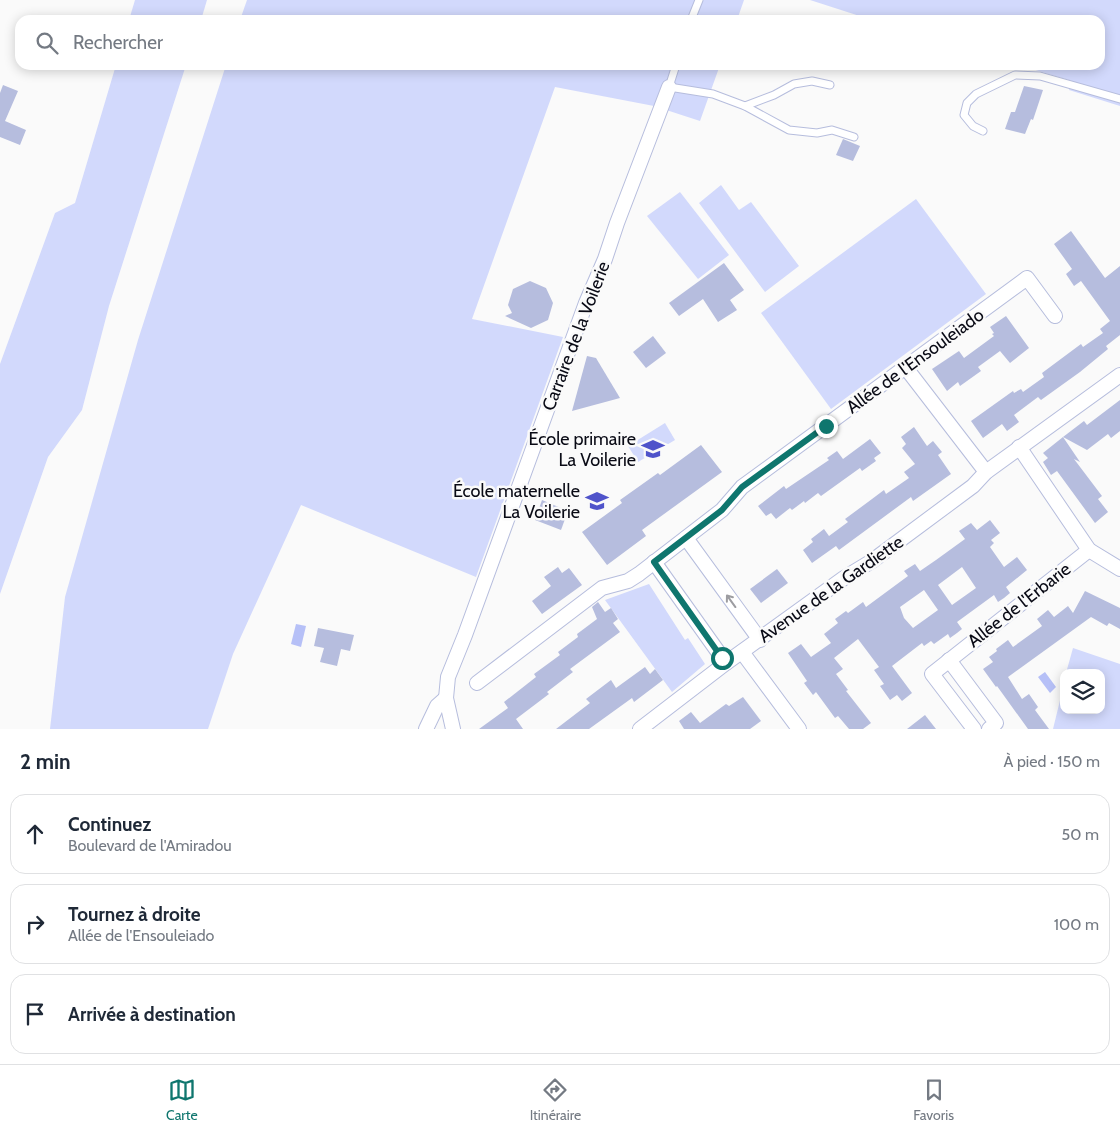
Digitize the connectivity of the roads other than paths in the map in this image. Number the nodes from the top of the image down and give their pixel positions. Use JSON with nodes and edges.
{"nodes":[{"id":1,"x":699,"y":0,"type":"edge"},
{"id":2,"x":692,"y":15,"type":"edge"},
{"id":3,"x":674,"y":70,"type":"edge"},
{"id":4,"x":830,"y":85,"type":"dead end"},
{"id":5,"x":669,"y":87,"type":"junction"},
{"id":6,"x":1120,"y":99,"type":"edge"},
{"id":7,"x":744,"y":106,"type":"junction"},
{"id":8,"x":983,"y":131,"type":"dead end"},
{"id":9,"x":854,"y":136,"type":"dead end"},
{"id":10,"x":1055,"y":316,"type":"dead end"},
{"id":11,"x":906,"y":368,"type":"junction"},
{"id":12,"x":1120,"y":375,"type":"edge"},
{"id":13,"x":1019,"y":447,"type":"junction"},
{"id":14,"x":986,"y":472,"type":"junction"},
{"id":15,"x":686,"y":538,"type":"junction"},
{"id":16,"x":1089,"y":550,"type":"junction"},
{"id":17,"x":654,"y":562,"type":"junction"},
{"id":18,"x":1120,"y":569,"type":"edge"},
{"id":19,"x":760,"y":640,"type":"junction"},
{"id":20,"x":742,"y":652,"type":"junction"},
{"id":21,"x":949,"y":660,"type":"junction"},
{"id":22,"x":726,"y":664,"type":"junction"},
{"id":23,"x":477,"y":683,"type":"dead end"},
{"id":24,"x":446,"y":698,"type":"junction"},
{"id":25,"x":426,"y":729,"type":"edge"},
{"id":26,"x":453,"y":729,"type":"edge"},
{"id":27,"x":640,"y":729,"type":"edge"},
{"id":28,"x":799,"y":729,"type":"edge"},
{"id":29,"x":974,"y":729,"type":"edge"},
{"id":30,"x":989,"y":729,"type":"edge"}],
"edges":[{"from":1,"to":2,"type":"lane"},
{"from":3,"to":5,"type":"lane"},
{"from":4,"to":7,"type":"lane"},
{"from":5,"to":7,"type":"lane"},
{"from":5,"to":24,"type":"street","name":"Carraire de la Voilerie"},
{"from":6,"to":8,"type":"lane"},
{"from":7,"to":9,"type":"lane"},
{"from":10,"to":11,"type":"street","name":"Allée de l'Ensouleiado"},
{"from":11,"to":14,"type":"street"},
{"from":11,"to":15,"type":"street","name":"Allée de l'Ensouleiado"},
{"from":12,"to":13,"type":"street","name":"Avenue de la Gardiette"},
{"from":13,"to":14,"type":"street","name":"Avenue de la Gardiette"},
{"from":13,"to":16,"type":"street"},
{"from":14,"to":19,"type":"street","name":"Avenue de la Gardiette"},
{"from":15,"to":17,"type":"street","name":"Allée de l'Ensouleiado"},
{"from":19,"to":15,"type":"street","one_way":true},
{"from":16,"to":18,"type":"street"},
{"from":16,"to":21,"type":"street","name":"Allée de l'Erbarie"},
{"from":17,"to":22,"type":"street"},
{"from":17,"to":23,"type":"street","name":"Allée de l'Ensouleiado"},
{"from":19,"to":20,"type":"street","name":"Avenue de la Gardiette"},
{"from":20,"to":22,"type":"street","name":"Avenue de la Gardiette"},
{"from":20,"to":28,"type":"street"},
{"from":21,"to":29,"type":"street","name":"Allée de l'Erbarie"},
{"from":21,"to":30,"type":"street"},
{"from":22,"to":27,"type":"street","name":"Avenue de la Gardiette"},
{"from":24,"to":25,"type":"street"},
{"from":24,"to":26,"type":"street","name":"Carraire de la Voilerie"}]}
